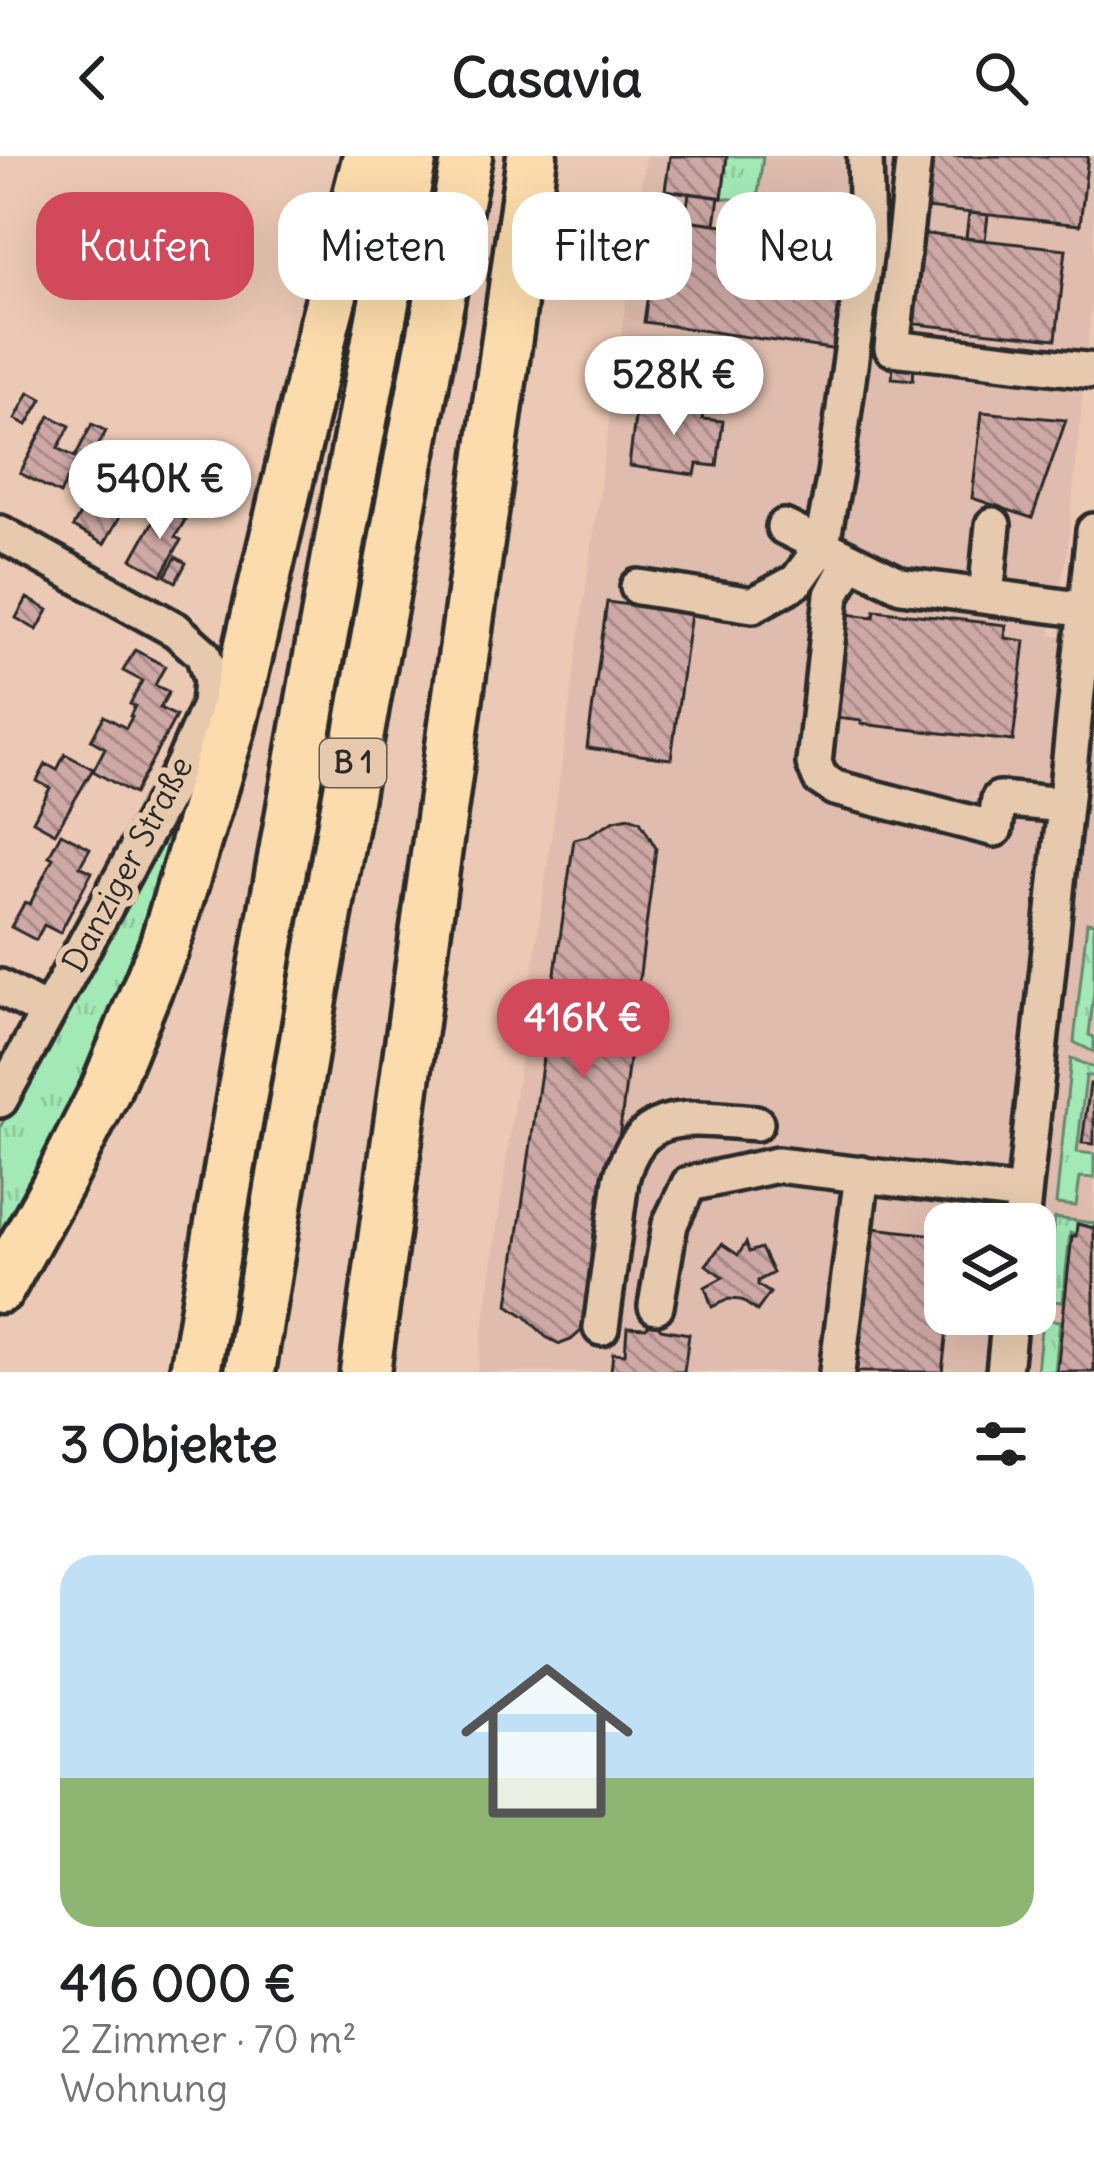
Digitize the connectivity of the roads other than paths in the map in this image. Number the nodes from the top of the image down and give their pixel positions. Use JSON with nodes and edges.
{"nodes":[{"id":1,"x":368,"y":156,"type":"edge"},
{"id":2,"x":412,"y":156,"type":"edge"},
{"id":3,"x":467,"y":156,"type":"edge"},
{"id":4,"x":532,"y":156,"type":"edge"},
{"id":5,"x":865,"y":156,"type":"edge"},
{"id":6,"x":914,"y":156,"type":"edge"},
{"id":7,"x":1094,"y":371,"type":"edge"},
{"id":8,"x":992,"y":525,"type":"dead end"},
{"id":9,"x":784,"y":527,"type":"dead end"},
{"id":10,"x":1094,"y":531,"type":"edge"},
{"id":11,"x":0,"y":533,"type":"edge"},
{"id":12,"x":836,"y":555,"type":"junction"},
{"id":13,"x":638,"y":587,"type":"dead end"},
{"id":14,"x":986,"y":596,"type":"junction"},
{"id":15,"x":1090,"y":602,"type":"edge"},
{"id":16,"x":1064,"y":806,"type":"junction"},
{"id":17,"x":0,"y":987,"type":"edge"},
{"id":18,"x":47,"y":1012,"type":"junction"},
{"id":19,"x":0,"y":1100,"type":"edge"},
{"id":20,"x":777,"y":1165,"type":"junction"},
{"id":21,"x":862,"y":1174,"type":"junction"},
{"id":22,"x":995,"y":1203,"type":"edge"},
{"id":23,"x":1024,"y":1203,"type":"edge"},
{"id":24,"x":0,"y":1288,"type":"edge"},
{"id":25,"x":656,"y":1306,"type":"dead end"},
{"id":26,"x":601,"y":1328,"type":"dead end"},
{"id":27,"x":1008,"y":1335,"type":"edge"},
{"id":28,"x":195,"y":1372,"type":"edge"},
{"id":29,"x":250,"y":1372,"type":"edge"},
{"id":30,"x":365,"y":1372,"type":"edge"},
{"id":31,"x":837,"y":1372,"type":"edge"},
{"id":32,"x":1004,"y":1372,"type":"edge"}],
"edges":[{"from":1,"to":24,"type":"highway"},
{"from":2,"to":28,"type":"highway","number":"B 1"},
{"from":3,"to":29,"type":"highway","number":"B 1"},
{"from":4,"to":30,"type":"highway"},
{"from":5,"to":12,"type":"street"},
{"from":6,"to":7,"type":"street"},
{"from":8,"to":14,"type":"street"},
{"from":9,"to":12,"type":"street"},
{"from":10,"to":15,"type":"street"},
{"from":11,"to":18,"type":"street","name":"Danziger Straße"},
{"from":12,"to":13,"type":"street"},
{"from":12,"to":14,"type":"street"},
{"from":12,"to":16,"type":"street"},
{"from":14,"to":15,"type":"street"},
{"from":15,"to":16,"type":"street"},
{"from":16,"to":23,"type":"street"},
{"from":17,"to":18,"type":"street"},
{"from":18,"to":19,"type":"street","name":"Danziger Straße"},
{"from":20,"to":21,"type":"street"},
{"from":20,"to":25,"type":"street"},
{"from":20,"to":26,"type":"street"},
{"from":21,"to":22,"type":"street"},
{"from":21,"to":31,"type":"street"},
{"from":27,"to":32,"type":"street"}]}
